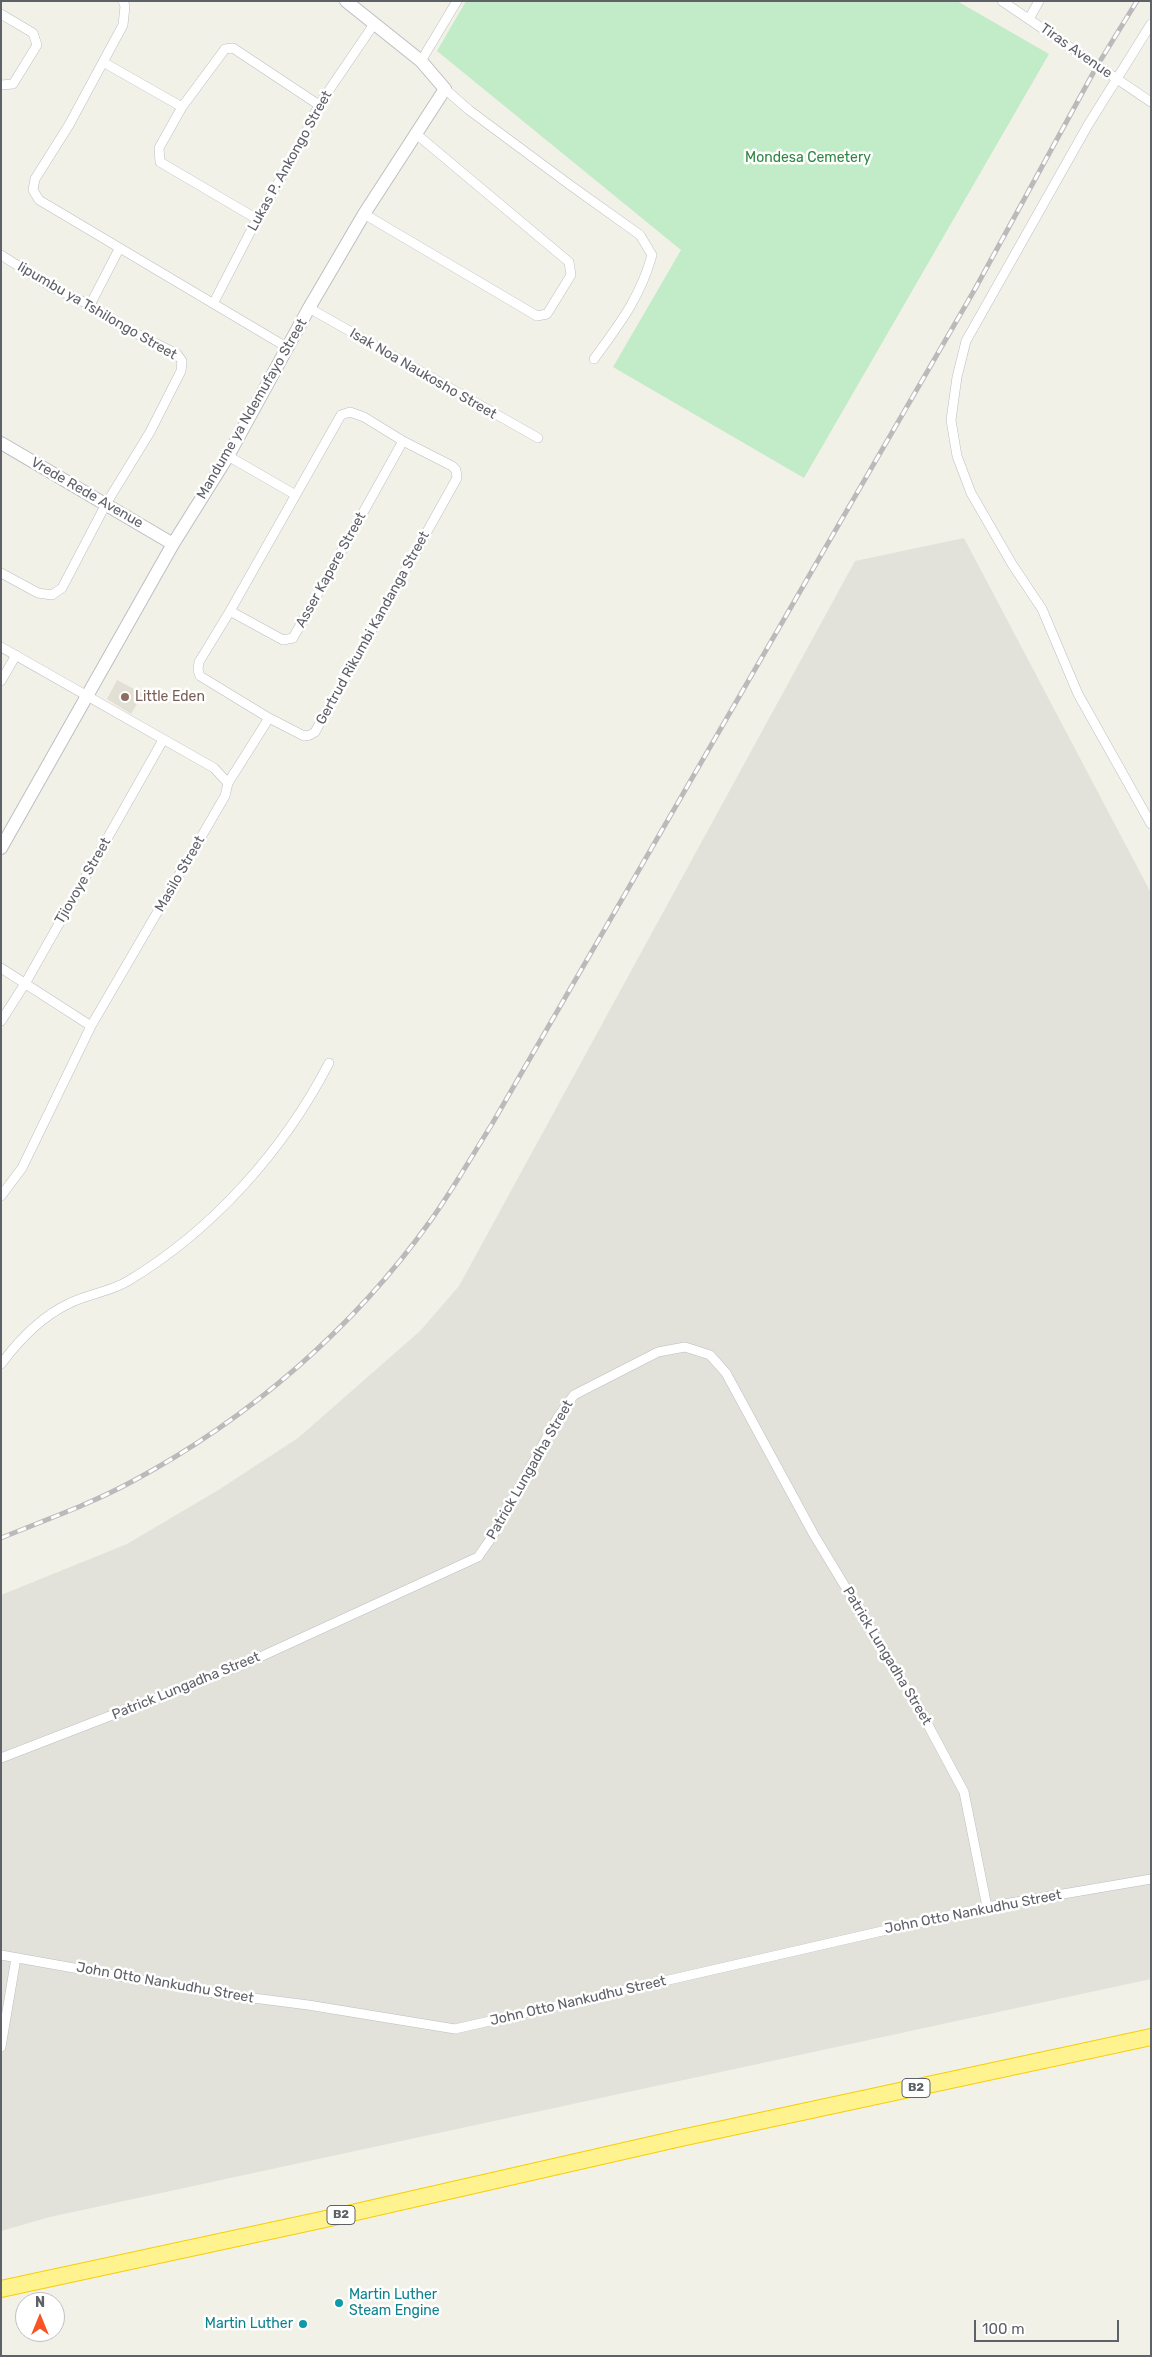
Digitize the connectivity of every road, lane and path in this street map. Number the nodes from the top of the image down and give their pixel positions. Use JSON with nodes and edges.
{"nodes":[{"id":1,"x":123,"y":1,"type":"edge"},
{"id":2,"x":346,"y":1,"type":"edge"},
{"id":3,"x":457,"y":1,"type":"edge"},
{"id":4,"x":1002,"y":1,"type":"edge"},
{"id":5,"x":1038,"y":1,"type":"edge"},
{"id":6,"x":1,"y":14,"type":"edge"},
{"id":7,"x":1029,"y":19,"type":"junction"},
{"id":8,"x":374,"y":24,"type":"junction"},
{"id":9,"x":1151,"y":24,"type":"edge"},
{"id":10,"x":421,"y":61,"type":"junction"},
{"id":11,"x":103,"y":62,"type":"junction"},
{"id":12,"x":1118,"y":80,"type":"junction"},
{"id":13,"x":1,"y":85,"type":"edge"},
{"id":14,"x":445,"y":89,"type":"junction"},
{"id":15,"x":1151,"y":102,"type":"edge"},
{"id":16,"x":319,"y":105,"type":"junction"},
{"id":17,"x":182,"y":107,"type":"junction"},
{"id":18,"x":415,"y":134,"type":"junction"},
{"id":19,"x":364,"y":214,"type":"junction"},
{"id":20,"x":257,"y":219,"type":"junction"},
{"id":21,"x":119,"y":249,"type":"junction"},
{"id":22,"x":1,"y":255,"type":"edge"},
{"id":23,"x":214,"y":302,"type":"junction"},
{"id":24,"x":90,"y":305,"type":"junction"},
{"id":25,"x":309,"y":308,"type":"junction"},
{"id":26,"x":288,"y":348,"type":"junction"},
{"id":27,"x":594,"y":358,"type":"dead end"},
{"id":28,"x":538,"y":438,"type":"dead end"},
{"id":29,"x":403,"y":441,"type":"junction"},
{"id":30,"x":1,"y":443,"type":"edge"},
{"id":31,"x":228,"y":456,"type":"junction"},
{"id":32,"x":294,"y":494,"type":"junction"},
{"id":33,"x":106,"y":504,"type":"junction"},
{"id":34,"x":173,"y":544,"type":"junction"},
{"id":35,"x":1,"y":573,"type":"edge"},
{"id":36,"x":230,"y":611,"type":"junction"},
{"id":37,"x":1,"y":647,"type":"edge"},
{"id":38,"x":16,"y":656,"type":"junction"},
{"id":39,"x":1,"y":681,"type":"edge"},
{"id":40,"x":88,"y":696,"type":"junction"},
{"id":41,"x":269,"y":718,"type":"junction"},
{"id":42,"x":163,"y":740,"type":"junction"},
{"id":43,"x":228,"y":783,"type":"junction"},
{"id":44,"x":1151,"y":824,"type":"edge"},
{"id":45,"x":1,"y":848,"type":"edge"},
{"id":46,"x":1,"y":968,"type":"edge"},
{"id":47,"x":26,"y":982,"type":"junction"},
{"id":48,"x":1,"y":1021,"type":"edge"},
{"id":49,"x":91,"y":1026,"type":"junction"},
{"id":50,"x":329,"y":1063,"type":"dead end"},
{"id":51,"x":1,"y":1196,"type":"edge"},
{"id":52,"x":1,"y":1364,"type":"edge"},
{"id":53,"x":1,"y":1758,"type":"edge"},
{"id":54,"x":1151,"y":1879,"type":"edge"},
{"id":55,"x":987,"y":1907,"type":"junction"},
{"id":56,"x":1,"y":1955,"type":"edge"},
{"id":57,"x":16,"y":1958,"type":"junction"},
{"id":58,"x":1151,"y":2037,"type":"edge"},
{"id":59,"x":1,"y":2047,"type":"edge"},
{"id":60,"x":1,"y":2289,"type":"edge"}],
"edges":[{"from":1,"to":11,"type":"street"},
{"from":2,"to":8,"type":"street"},
{"from":3,"to":10,"type":"street"},
{"from":4,"to":7,"type":"street","name":"Tiras Avenue"},
{"from":5,"to":7,"type":"street"},
{"from":6,"to":13,"type":"street"},
{"from":7,"to":12,"type":"street","name":"Tiras Avenue"},
{"from":8,"to":10,"type":"street"},
{"from":8,"to":16,"type":"street","name":"Lukas P. Ankongo Street"},
{"from":9,"to":12,"type":"street"},
{"from":10,"to":14,"type":"street"},
{"from":11,"to":17,"type":"street"},
{"from":11,"to":21,"type":"street"},
{"from":12,"to":15,"type":"street","name":"Tiras Avenue"},
{"from":12,"to":44,"type":"street"},
{"from":14,"to":18,"type":"street","name":"Mandume ya Ndemufayo Street"},
{"from":14,"to":27,"type":"street"},
{"from":16,"to":17,"type":"street"},
{"from":16,"to":20,"type":"street","name":"Lukas P. Ankongo Street"},
{"from":17,"to":20,"type":"street"},
{"from":18,"to":19,"type":"street","name":"Mandume ya Ndemufayo Street"},
{"from":18,"to":19,"type":"street"},
{"from":19,"to":25,"type":"street","name":"Mandume ya Ndemufayo Street"},
{"from":20,"to":23,"type":"street","name":"Lukas P. Ankongo Street"},
{"from":21,"to":23,"type":"street"},
{"from":21,"to":24,"type":"street"},
{"from":22,"to":24,"type":"street","name":"Iipumbu ya Tshilongo Street"},
{"from":23,"to":26,"type":"street"},
{"from":24,"to":33,"type":"street","name":"Iipumbu ya Tshilongo Street"},
{"from":25,"to":26,"type":"street","name":"Mandume ya Ndemufayo Street"},
{"from":25,"to":28,"type":"street","name":"Isak Noa Naukosho Street"},
{"from":26,"to":31,"type":"street","name":"Mandume ya Ndemufayo Street"},
{"from":29,"to":32,"type":"street","name":"Gertrud Rikumbi Kandanga Street"},
{"from":29,"to":36,"type":"street","name":"Asser Kapere Street"},
{"from":29,"to":41,"type":"street","name":"Gertrud Rikumbi Kandanga Street"},
{"from":30,"to":33,"type":"street","name":"Vrede Rede Avenue"},
{"from":31,"to":32,"type":"street"},
{"from":31,"to":34,"type":"street","name":"Mandume ya Ndemufayo Street"},
{"from":32,"to":36,"type":"street","name":"Gertrud Rikumbi Kandanga Street"},
{"from":33,"to":34,"type":"street","name":"Vrede Rede Avenue"},
{"from":33,"to":35,"type":"street"},
{"from":34,"to":40,"type":"street","name":"Mandume ya Ndemufayo Street"},
{"from":36,"to":41,"type":"street","name":"Gertrud Rikumbi Kandanga Street"},
{"from":37,"to":38,"type":"street"},
{"from":38,"to":39,"type":"street"},
{"from":38,"to":40,"type":"street"},
{"from":40,"to":42,"type":"street"},
{"from":40,"to":45,"type":"street","name":"Mandume ya Ndemufayo Street"},
{"from":41,"to":43,"type":"street","name":"Masilo Street"},
{"from":42,"to":43,"type":"street"},
{"from":42,"to":47,"type":"street","name":"Tjiovoye Street"},
{"from":43,"to":49,"type":"street","name":"Masilo Street"},
{"from":46,"to":47,"type":"street"},
{"from":47,"to":48,"type":"street","name":"Tjiovoye Street"},
{"from":47,"to":49,"type":"street"},
{"from":49,"to":51,"type":"street","name":"Masilo Street"},
{"from":50,"to":52,"type":"street"},
{"from":53,"to":55,"type":"street","name":"Patrick Lungadha Street"},
{"from":54,"to":55,"type":"street","name":"John Otto Nankudhu Street"},
{"from":55,"to":57,"type":"street","name":"John Otto Nankudhu Street"},
{"from":56,"to":57,"type":"street","name":"John Otto Nankudhu Street"},
{"from":57,"to":59,"type":"street"},
{"from":58,"to":60,"type":"highway","number":"B2"}]}
